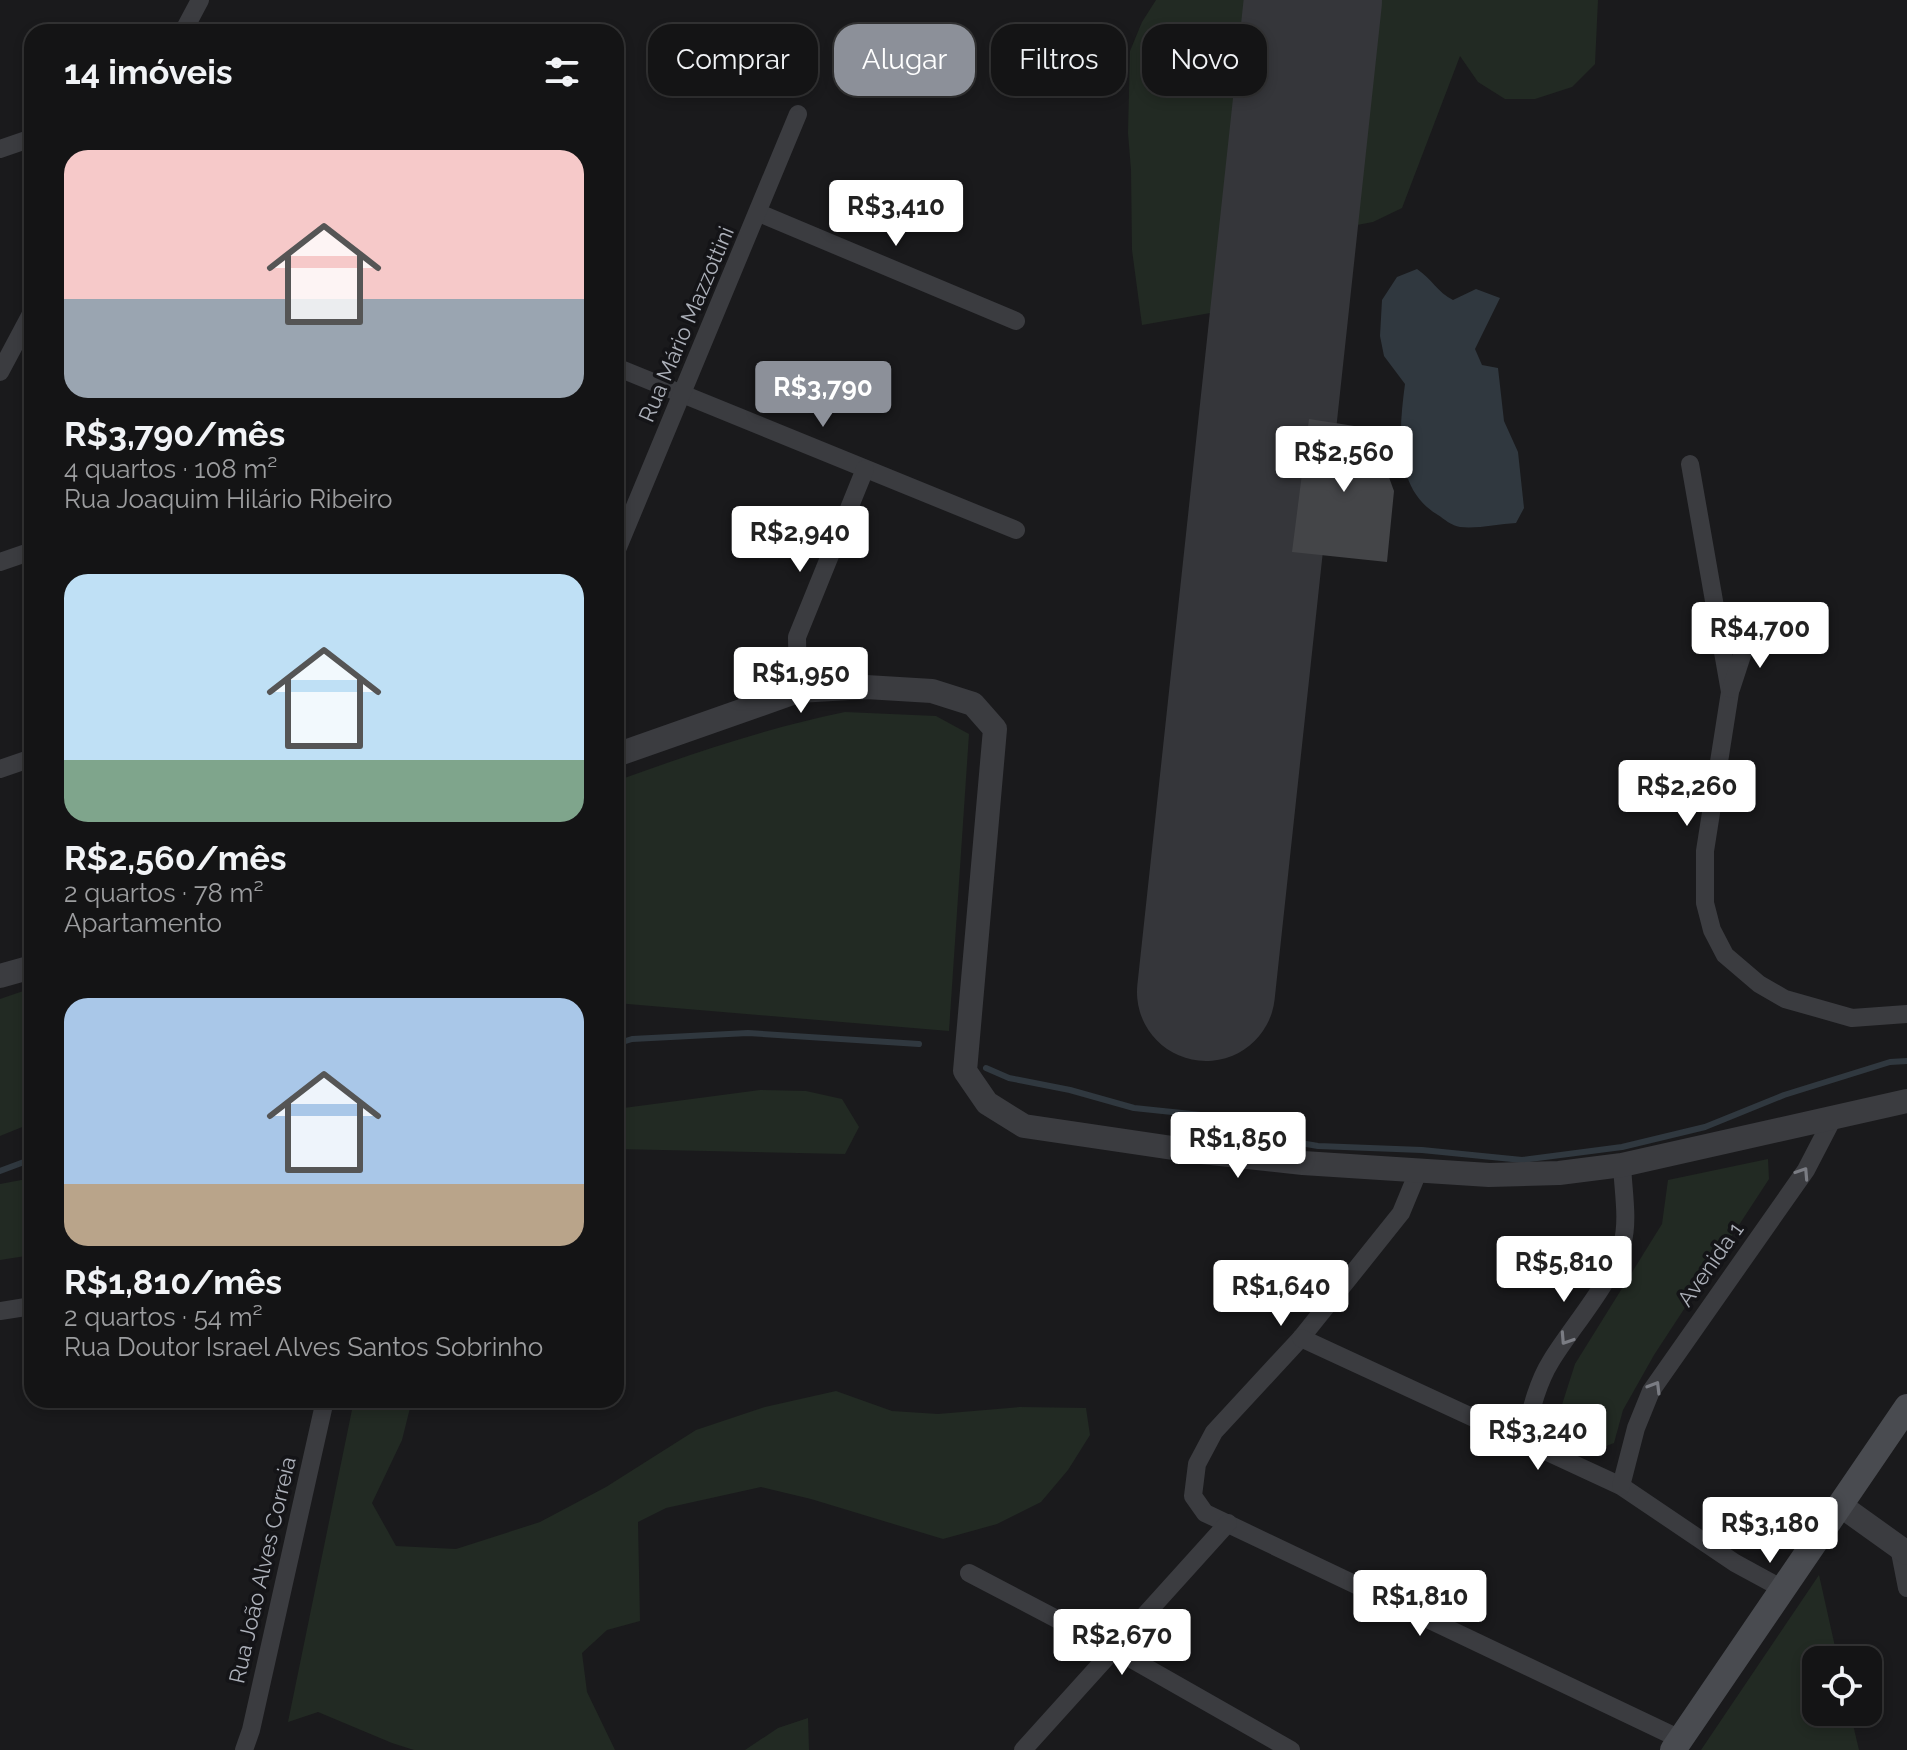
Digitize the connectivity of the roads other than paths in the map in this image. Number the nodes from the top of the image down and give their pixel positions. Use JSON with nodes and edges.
{"nodes":[{"id":1,"x":200,"y":0,"type":"edge"},
{"id":2,"x":190,"y":24,"type":"edge"},
{"id":3,"x":798,"y":114,"type":"dead end"},
{"id":4,"x":24,"y":141,"type":"edge"},
{"id":5,"x":0,"y":149,"type":"edge"},
{"id":6,"x":759,"y":213,"type":"junction"},
{"id":7,"x":1016,"y":321,"type":"dead end"},
{"id":8,"x":24,"y":324,"type":"edge"},
{"id":9,"x":5,"y":354,"type":"edge"},
{"id":10,"x":624,"y":370,"type":"edge"},
{"id":11,"x":0,"y":372,"type":"edge"},
{"id":12,"x":682,"y":394,"type":"junction"},
{"id":13,"x":1690,"y":464,"type":"dead end"},
{"id":14,"x":865,"y":469,"type":"junction"},
{"id":15,"x":1016,"y":530,"type":"dead end"},
{"id":16,"x":624,"y":533,"type":"edge"},
{"id":17,"x":24,"y":554,"type":"edge"},
{"id":18,"x":0,"y":562,"type":"edge"},
{"id":19,"x":1749,"y":634,"type":"dead end"},
{"id":20,"x":798,"y":691,"type":"junction"},
{"id":21,"x":1730,"y":692,"type":"junction"},
{"id":22,"x":624,"y":752,"type":"edge"},
{"id":23,"x":24,"y":761,"type":"edge"},
{"id":24,"x":0,"y":769,"type":"edge"},
{"id":25,"x":24,"y":969,"type":"edge"},
{"id":26,"x":0,"y":976,"type":"edge"},
{"id":27,"x":1907,"y":1014,"type":"edge"},
{"id":28,"x":1907,"y":1101,"type":"edge"},
{"id":29,"x":1832,"y":1120,"type":"junction"},
{"id":30,"x":1622,"y":1165,"type":"junction"},
{"id":31,"x":1418,"y":1172,"type":"junction"},
{"id":32,"x":24,"y":1307,"type":"edge"},
{"id":33,"x":0,"y":1311,"type":"edge"},
{"id":34,"x":1301,"y":1338,"type":"junction"},
{"id":35,"x":1907,"y":1407,"type":"edge"},
{"id":36,"x":323,"y":1408,"type":"edge"},
{"id":37,"x":1523,"y":1443,"type":"junction"},
{"id":38,"x":1621,"y":1486,"type":"junction"},
{"id":39,"x":1840,"y":1505,"type":"junction"},
{"id":40,"x":1228,"y":1523,"type":"junction"},
{"id":41,"x":1903,"y":1550,"type":"edge"},
{"id":42,"x":969,"y":1573,"type":"dead end"},
{"id":43,"x":1907,"y":1588,"type":"edge"},
{"id":44,"x":1783,"y":1589,"type":"junction"},
{"id":45,"x":1112,"y":1648,"type":"junction"},
{"id":46,"x":1677,"y":1745,"type":"edge"},
{"id":47,"x":244,"y":1750,"type":"edge"},
{"id":48,"x":1023,"y":1750,"type":"edge"},
{"id":49,"x":1291,"y":1750,"type":"edge"}],
"edges":[{"from":1,"to":2,"type":"street"},
{"from":3,"to":6,"type":"street","name":"Rua Mário Mazzottini"},
{"from":4,"to":5,"type":"street"},
{"from":6,"to":7,"type":"street"},
{"from":6,"to":12,"type":"street","name":"Rua Mário Mazzottini"},
{"from":8,"to":9,"type":"street"},
{"from":9,"to":11,"type":"street"},
{"from":10,"to":12,"type":"street"},
{"from":12,"to":14,"type":"street"},
{"from":12,"to":16,"type":"street","name":"Rua Mário Mazzottini"},
{"from":13,"to":21,"type":"street"},
{"from":14,"to":15,"type":"street"},
{"from":14,"to":20,"type":"street"},
{"from":17,"to":18,"type":"street"},
{"from":19,"to":21,"type":"street"},
{"from":20,"to":22,"type":"street"},
{"from":20,"to":31,"type":"street"},
{"from":21,"to":27,"type":"street"},
{"from":23,"to":24,"type":"street"},
{"from":25,"to":26,"type":"street"},
{"from":28,"to":29,"type":"street"},
{"from":29,"to":30,"type":"street"},
{"from":38,"to":29,"type":"street","name":"Avenida 1","one_way":true},
{"from":30,"to":31,"type":"street"},
{"from":30,"to":37,"type":"street","one_way":true},
{"from":31,"to":34,"type":"street"},
{"from":32,"to":33,"type":"street"},
{"from":34,"to":37,"type":"street"},
{"from":34,"to":40,"type":"street"},
{"from":35,"to":39,"type":"main road"},
{"from":36,"to":47,"type":"street","name":"Rua João Alves Correia"},
{"from":37,"to":38,"type":"street"},
{"from":38,"to":44,"type":"street"},
{"from":39,"to":41,"type":"street"},
{"from":39,"to":44,"type":"main road"},
{"from":40,"to":45,"type":"street"},
{"from":40,"to":46,"type":"street"},
{"from":41,"to":43,"type":"street"},
{"from":42,"to":45,"type":"street"},
{"from":44,"to":46,"type":"main road"},
{"from":45,"to":48,"type":"street"},
{"from":45,"to":49,"type":"street"}]}
